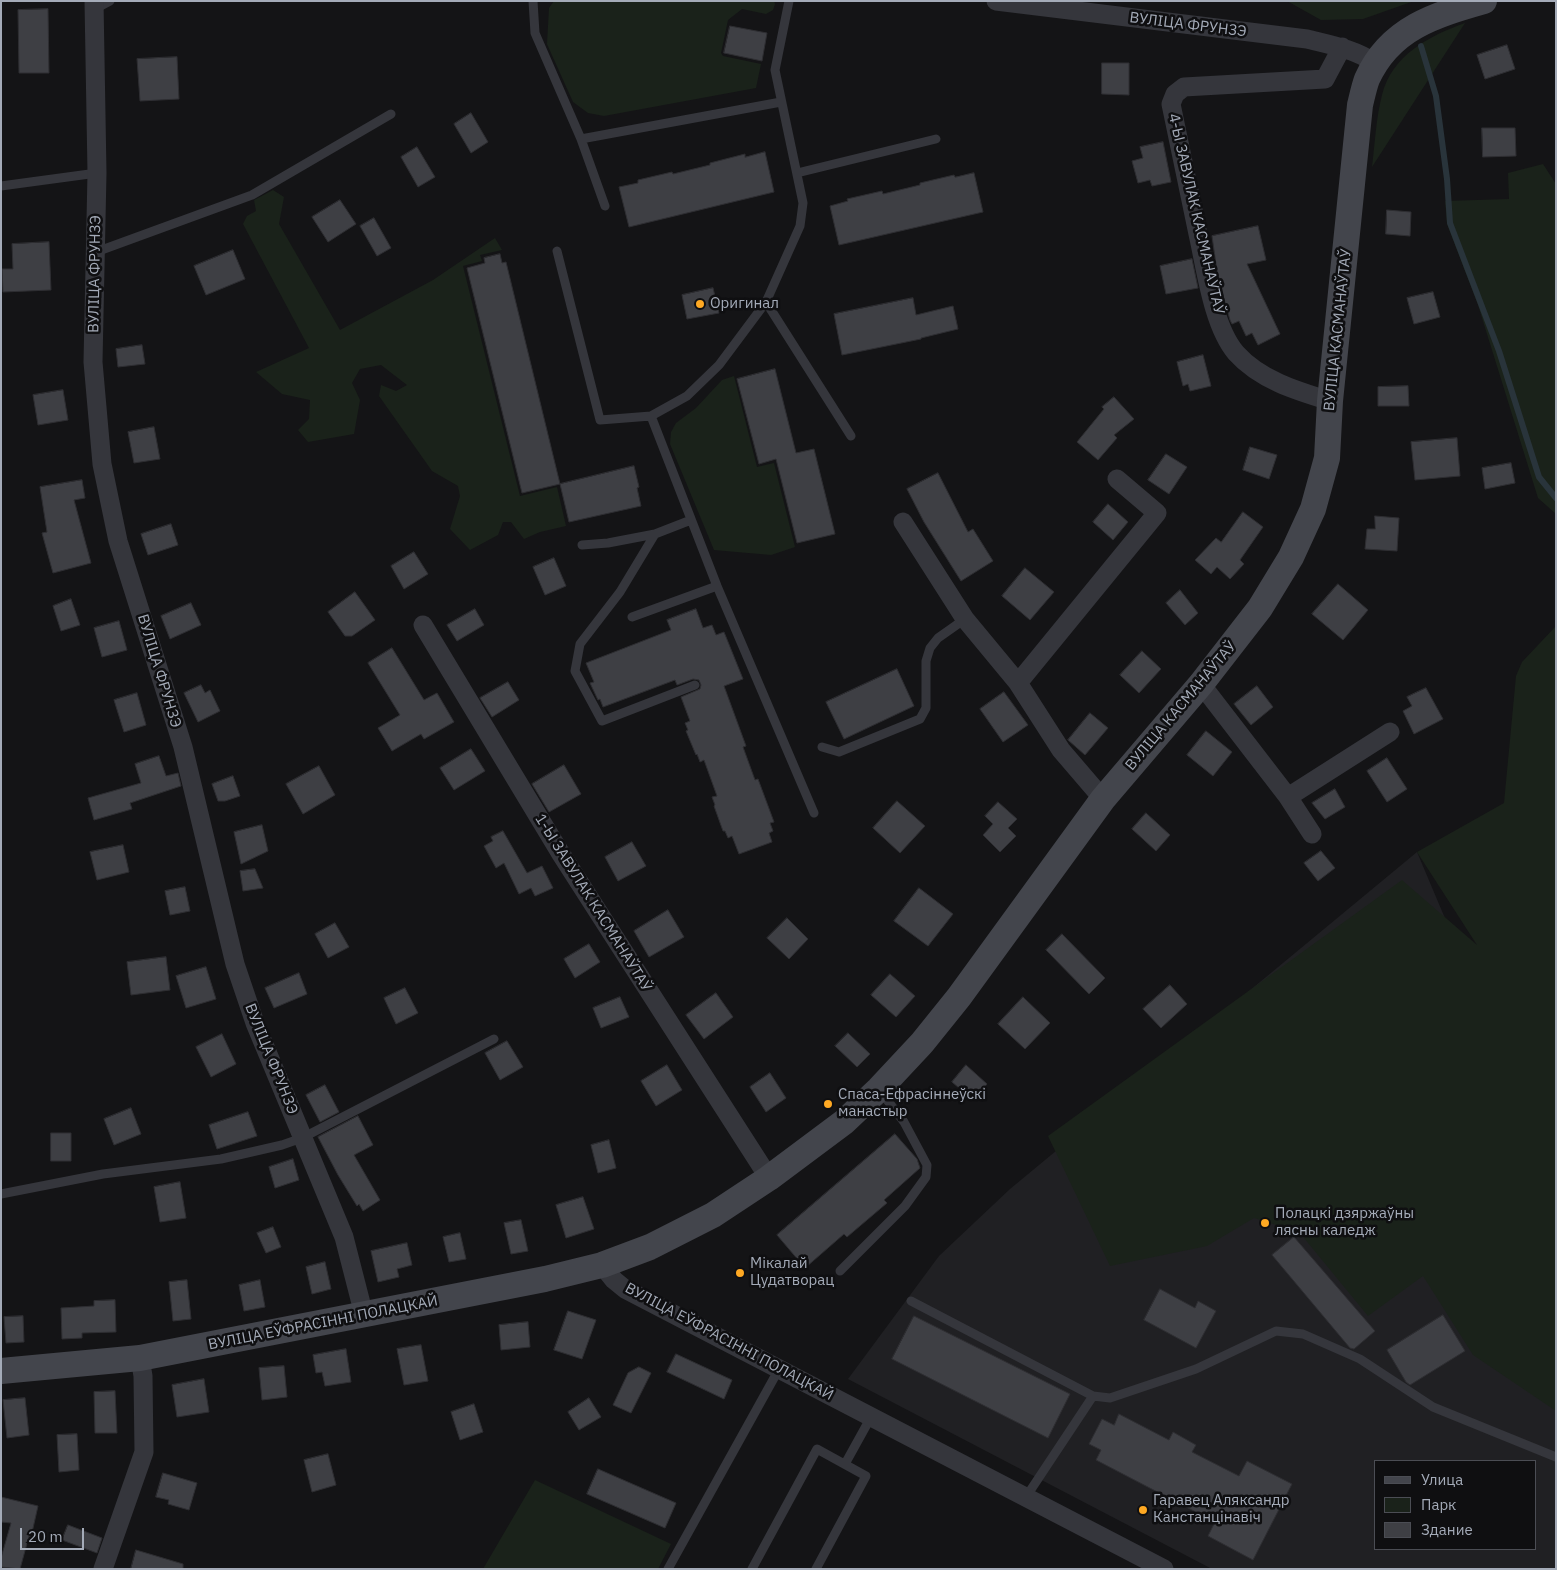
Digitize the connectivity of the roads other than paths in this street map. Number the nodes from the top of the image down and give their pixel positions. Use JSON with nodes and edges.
{"nodes":[{"id":1,"x":533,"y":1,"type":"edge"},
{"id":2,"x":789,"y":1,"type":"edge"},
{"id":3,"x":1484,"y":1,"type":"edge"},
{"id":4,"x":1000,"y":2,"type":"edge"},
{"id":5,"x":100,"y":4,"type":"edge"},
{"id":6,"x":1342,"y":47,"type":"junction"},
{"id":7,"x":1375,"y":63,"type":"junction"},
{"id":8,"x":781,"y":102,"type":"junction"},
{"id":9,"x":391,"y":114,"type":"dead end"},
{"id":10,"x":582,"y":139,"type":"junction"},
{"id":11,"x":936,"y":139,"type":"dead end"},
{"id":12,"x":97,"y":173,"type":"junction"},
{"id":13,"x":797,"y":173,"type":"junction"},
{"id":14,"x":1,"y":186,"type":"edge"},
{"id":15,"x":605,"y":206,"type":"dead end"},
{"id":16,"x":557,"y":251,"type":"dead end"},
{"id":17,"x":96,"y":252,"type":"junction"},
{"id":18,"x":766,"y":302,"type":"junction"},
{"id":19,"x":1330,"y":401,"type":"junction"},
{"id":20,"x":652,"y":416,"type":"junction"},
{"id":21,"x":851,"y":436,"type":"dead end"},
{"id":22,"x":1117,"y":478,"type":"dead end"},
{"id":23,"x":691,"y":520,"type":"junction"},
{"id":24,"x":903,"y":522,"type":"dead end"},
{"id":25,"x":655,"y":534,"type":"junction"},
{"id":26,"x":582,"y":545,"type":"dead end"},
{"id":27,"x":717,"y":586,"type":"junction"},
{"id":28,"x":632,"y":617,"type":"dead end"},
{"id":29,"x":965,"y":619,"type":"junction"},
{"id":30,"x":423,"y":625,"type":"dead end"},
{"id":31,"x":1018,"y":683,"type":"junction"},
{"id":32,"x":1201,"y":684,"type":"junction"},
{"id":33,"x":695,"y":685,"type":"dead end"},
{"id":34,"x":1390,"y":732,"type":"dead end"},
{"id":35,"x":822,"y":747,"type":"dead end"},
{"id":36,"x":1288,"y":797,"type":"junction"},
{"id":37,"x":1103,"y":799,"type":"junction"},
{"id":38,"x":814,"y":813,"type":"dead end"},
{"id":39,"x":1312,"y":834,"type":"dead end"},
{"id":40,"x":494,"y":1039,"type":"dead end"},
{"id":41,"x":879,"y":1089,"type":"junction"},
{"id":42,"x":302,"y":1138,"type":"junction"},
{"id":43,"x":769,"y":1178,"type":"junction"},
{"id":44,"x":1,"y":1194,"type":"edge"},
{"id":45,"x":602,"y":1265,"type":"junction"},
{"id":46,"x":840,"y":1271,"type":"dead end"},
{"id":47,"x":911,"y":1301,"type":"dead end"},
{"id":48,"x":364,"y":1315,"type":"junction"},
{"id":49,"x":140,"y":1358,"type":"junction"},
{"id":50,"x":779,"y":1369,"type":"junction"},
{"id":51,"x":1,"y":1371,"type":"edge"},
{"id":52,"x":1093,"y":1396,"type":"junction"},
{"id":53,"x":871,"y":1417,"type":"junction"},
{"id":54,"x":1556,"y":1457,"type":"edge"},
{"id":55,"x":845,"y":1464,"type":"junction"},
{"id":56,"x":1026,"y":1497,"type":"junction"},
{"id":57,"x":103,"y":1569,"type":"edge"},
{"id":58,"x":668,"y":1569,"type":"edge"},
{"id":59,"x":752,"y":1569,"type":"edge"},
{"id":60,"x":816,"y":1569,"type":"edge"},
{"id":61,"x":1164,"y":1569,"type":"edge"}],
"edges":[{"from":1,"to":10,"type":"lane"},
{"from":2,"to":8,"type":"lane"},
{"from":3,"to":7,"type":"main road","name":"ВУЛІЦА КАСМАНАЎТАЎ"},
{"from":4,"to":6,"type":"street","name":"ВУЛІЦА ФРУНЗЭ"},
{"from":5,"to":12,"type":"street","name":"ВУЛІЦА ФРУНЗЭ"},
{"from":6,"to":7,"type":"street","name":"ВУЛІЦА ФРУНЗЭ"},
{"from":6,"to":19,"type":"street","name":"4-Ы ЗАВУЛАК КАСМАНАЎТАЎ"},
{"from":7,"to":19,"type":"main road","name":"ВУЛІЦА КАСМАНАЎТАЎ"},
{"from":8,"to":10,"type":"lane"},
{"from":8,"to":13,"type":"lane"},
{"from":9,"to":17,"type":"lane"},
{"from":10,"to":15,"type":"lane"},
{"from":11,"to":13,"type":"lane"},
{"from":12,"to":14,"type":"lane"},
{"from":12,"to":17,"type":"street","name":"ВУЛІЦА ФРУНЗЭ"},
{"from":13,"to":18,"type":"lane"},
{"from":16,"to":20,"type":"lane"},
{"from":17,"to":42,"type":"street","name":"ВУЛІЦА ФРУНЗЭ"},
{"from":18,"to":20,"type":"lane"},
{"from":18,"to":21,"type":"lane"},
{"from":19,"to":32,"type":"main road","name":"ВУЛІЦА КАСМАНАЎТАЎ"},
{"from":20,"to":23,"type":"lane"},
{"from":22,"to":31,"type":"street"},
{"from":23,"to":25,"type":"lane"},
{"from":23,"to":27,"type":"lane"},
{"from":24,"to":29,"type":"street"},
{"from":25,"to":26,"type":"lane"},
{"from":25,"to":33,"type":"lane"},
{"from":27,"to":28,"type":"lane"},
{"from":27,"to":38,"type":"lane"},
{"from":29,"to":31,"type":"street"},
{"from":29,"to":35,"type":"lane"},
{"from":30,"to":43,"type":"street","name":"1-Ы ЗАВУЛАК КАСМАНАЎТАЎ"},
{"from":31,"to":37,"type":"street"},
{"from":32,"to":36,"type":"street"},
{"from":32,"to":37,"type":"main road","name":"ВУЛІЦА КАСМАНАЎТАЎ"},
{"from":34,"to":36,"type":"street"},
{"from":36,"to":39,"type":"street"},
{"from":37,"to":41,"type":"main road","name":"ВУЛІЦА КАСМАНАЎТАЎ"},
{"from":40,"to":42,"type":"lane"},
{"from":41,"to":43,"type":"main road","name":"ВУЛІЦА КАСМАНАЎТАЎ"},
{"from":41,"to":46,"type":"lane"},
{"from":42,"to":44,"type":"lane"},
{"from":42,"to":48,"type":"street","name":"ВУЛІЦА ФРУНЗЭ"},
{"from":43,"to":45,"type":"main road","name":"ВУЛІЦА КАСМАНАЎТАЎ"},
{"from":45,"to":48,"type":"main road","name":"ВУЛІЦА ЕЎФРАСІННІ ПОЛАЦКАЙ"},
{"from":45,"to":50,"type":"street","name":"ВУЛІЦА ЕЎФРАСІННІ ПОЛАЦКАЙ"},
{"from":47,"to":52,"type":"lane"},
{"from":48,"to":49,"type":"main road","name":"ВУЛІЦА ЕЎФРАСІННІ ПОЛАЦКАЙ"},
{"from":49,"to":51,"type":"main road","name":"ВУЛІЦА ЕЎФРАСІННІ ПОЛАЦКАЙ"},
{"from":49,"to":57,"type":"street"},
{"from":50,"to":53,"type":"street","name":"ВУЛІЦА ЕЎФРАСІННІ ПОЛАЦКАЙ"},
{"from":50,"to":58,"type":"lane"},
{"from":52,"to":54,"type":"lane"},
{"from":52,"to":56,"type":"lane"},
{"from":53,"to":55,"type":"lane"},
{"from":53,"to":56,"type":"street","name":"ВУЛІЦА ЕЎФРАСІННІ ПОЛАЦКАЙ"},
{"from":55,"to":59,"type":"lane"},
{"from":55,"to":60,"type":"lane"},
{"from":56,"to":61,"type":"street","name":"ВУЛІЦА ЕЎФРАСІННІ ПОЛАЦКАЙ"}]}
